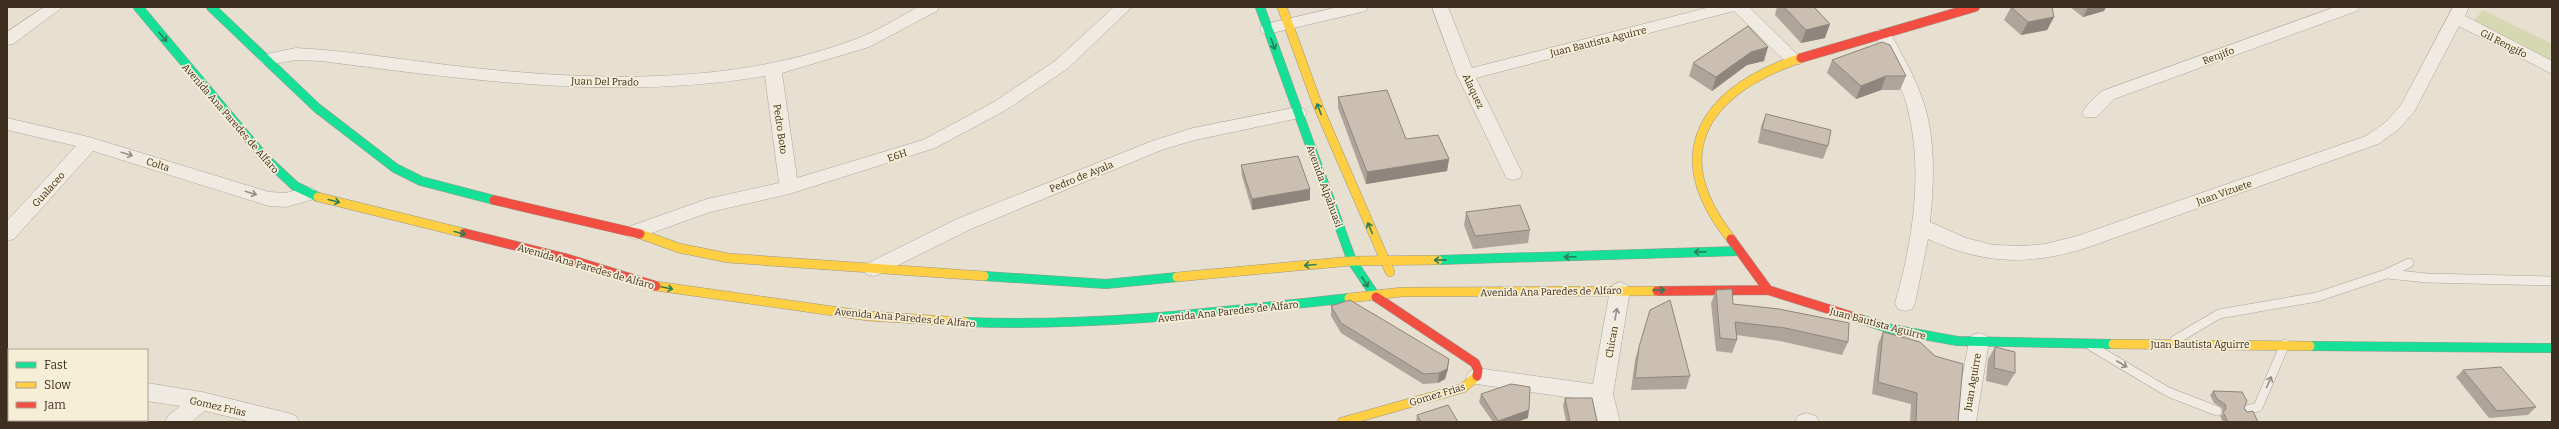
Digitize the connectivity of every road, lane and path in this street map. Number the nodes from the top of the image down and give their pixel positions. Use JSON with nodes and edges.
{"nodes":[{"id":1,"x":55,"y":7,"type":"edge"},
{"id":2,"x":138,"y":7,"type":"edge"},
{"id":3,"x":211,"y":7,"type":"edge"},
{"id":4,"x":931,"y":7,"type":"edge"},
{"id":5,"x":1124,"y":7,"type":"edge"},
{"id":6,"x":1260,"y":7,"type":"edge"},
{"id":7,"x":1282,"y":7,"type":"edge"},
{"id":8,"x":1360,"y":7,"type":"edge"},
{"id":9,"x":1440,"y":7,"type":"edge"},
{"id":10,"x":1730,"y":7,"type":"edge"},
{"id":11,"x":1739,"y":7,"type":"edge"},
{"id":12,"x":1975,"y":7,"type":"edge"},
{"id":13,"x":2352,"y":7,"type":"edge"},
{"id":14,"x":2459,"y":13,"type":"edge"},
{"id":15,"x":1289,"y":24,"type":"junction"},
{"id":16,"x":1268,"y":29,"type":"junction"},
{"id":17,"x":1883,"y":34,"type":"junction"},
{"id":18,"x":7,"y":40,"type":"edge"},
{"id":19,"x":268,"y":59,"type":"junction"},
{"id":20,"x":1794,"y":60,"type":"junction"},
{"id":21,"x":2552,"y":68,"type":"edge"},
{"id":22,"x":774,"y":70,"type":"junction"},
{"id":23,"x":1466,"y":75,"type":"junction"},
{"id":24,"x":1298,"y":113,"type":"junction"},
{"id":25,"x":2092,"y":113,"type":"dead end"},
{"id":26,"x":7,"y":124,"type":"edge"},
{"id":27,"x":89,"y":143,"type":"junction"},
{"id":28,"x":1513,"y":173,"type":"dead end"},
{"id":29,"x":789,"y":187,"type":"junction"},
{"id":30,"x":307,"y":194,"type":"junction"},
{"id":31,"x":1919,"y":225,"type":"junction"},
{"id":32,"x":635,"y":232,"type":"junction"},
{"id":33,"x":7,"y":234,"type":"edge"},
{"id":34,"x":1739,"y":251,"type":"junction"},
{"id":35,"x":1352,"y":261,"type":"junction"},
{"id":36,"x":1384,"y":261,"type":"junction"},
{"id":37,"x":2409,"y":263,"type":"dead end"},
{"id":38,"x":873,"y":269,"type":"junction"},
{"id":39,"x":2386,"y":274,"type":"junction"},
{"id":40,"x":2552,"y":281,"type":"edge"},
{"id":41,"x":1399,"y":286,"type":"junction"},
{"id":42,"x":1620,"y":290,"type":"junction"},
{"id":43,"x":1768,"y":290,"type":"junction"},
{"id":44,"x":1373,"y":295,"type":"junction"},
{"id":45,"x":1411,"y":301,"type":"dead end"},
{"id":46,"x":1905,"y":303,"type":"dead end"},
{"id":47,"x":1423,"y":316,"type":"dead end"},
{"id":48,"x":1433,"y":333,"type":"junction"},
{"id":49,"x":1979,"y":341,"type":"junction"},
{"id":50,"x":2088,"y":344,"type":"junction"},
{"id":51,"x":2169,"y":344,"type":"junction"},
{"id":52,"x":2285,"y":344,"type":"junction"},
{"id":53,"x":2552,"y":348,"type":"edge"},
{"id":54,"x":1477,"y":377,"type":"junction"},
{"id":55,"x":148,"y":392,"type":"edge"},
{"id":56,"x":1602,"y":394,"type":"junction"},
{"id":57,"x":202,"y":401,"type":"junction"},
{"id":58,"x":2246,"y":410,"type":"edge"},
{"id":59,"x":2217,"y":411,"type":"dead end"},
{"id":60,"x":176,"y":422,"type":"edge"},
{"id":61,"x":288,"y":422,"type":"edge"},
{"id":62,"x":1342,"y":422,"type":"edge"},
{"id":63,"x":1609,"y":422,"type":"edge"},
{"id":64,"x":1965,"y":422,"type":"edge"}],
"edges":[{"from":1,"to":18,"type":"street"},
{"from":2,"to":30,"type":"main road","name":"Avenida Ana Paredes de Alfaro","one_way":true},
{"from":3,"to":19,"type":"main road"},
{"from":4,"to":22,"type":"street","name":"Juan Del Prado"},
{"from":5,"to":29,"type":"street","name":"E6H"},
{"from":6,"to":16,"type":"main road","name":"Avenida Alpahuasi"},
{"from":7,"to":15,"type":"main road"},
{"from":8,"to":15,"type":"street"},
{"from":9,"to":23,"type":"street","name":"Alaquez"},
{"from":10,"to":23,"type":"street","name":"Juan Bautista Aguirre"},
{"from":11,"to":20,"type":"street"},
{"from":12,"to":17,"type":"main road"},
{"from":13,"to":25,"type":"street","name":"Renjifo"},
{"from":14,"to":21,"type":"street","name":"Gil Rengifo"},
{"from":14,"to":31,"type":"street","name":"Juan Vizuete"},
{"from":15,"to":16,"type":"street"},
{"from":36,"to":15,"type":"main road","one_way":true},
{"from":16,"to":24,"type":"main road","name":"Avenida Alpahuasi","one_way":true},
{"from":17,"to":20,"type":"main road"},
{"from":17,"to":31,"type":"street"},
{"from":19,"to":22,"type":"street","name":"Juan Del Prado"},
{"from":19,"to":32,"type":"main road"},
{"from":20,"to":34,"type":"main road"},
{"from":22,"to":29,"type":"street","name":"Pedro Boto"},
{"from":23,"to":28,"type":"street","name":"Alaquez"},
{"from":24,"to":35,"type":"main road","name":"Avenida Alpahuasi"},
{"from":24,"to":38,"type":"street","name":"Pedro de Ayala"},
{"from":26,"to":27,"type":"street","name":"Colta"},
{"from":27,"to":30,"type":"street","name":"Colta","one_way":true},
{"from":27,"to":33,"type":"street","name":"Gualaceo"},
{"from":29,"to":32,"type":"street","name":"E6H"},
{"from":30,"to":44,"type":"main road","name":"Avenida Ana Paredes de Alfaro","one_way":true},
{"from":31,"to":46,"type":"street"},
{"from":32,"to":38,"type":"main road"},
{"from":34,"to":36,"type":"main road","one_way":true},
{"from":34,"to":43,"type":"main road"},
{"from":35,"to":36,"type":"main road"},
{"from":35,"to":38,"type":"main road","one_way":true},
{"from":35,"to":44,"type":"main road","name":"Avenida Alpahuasi","one_way":true},
{"from":36,"to":41,"type":"main road"},
{"from":37,"to":39,"type":"lane"},
{"from":39,"to":40,"type":"lane"},
{"from":39,"to":51,"type":"lane"},
{"from":41,"to":42,"type":"main road","name":"Avenida Ana Paredes de Alfaro"},
{"from":41,"to":44,"type":"main road","name":"Avenida Ana Paredes de Alfaro"},
{"from":41,"to":45,"type":"main road"},
{"from":42,"to":43,"type":"main road","name":"Avenida Ana Paredes de Alfaro","one_way":true},
{"from":56,"to":42,"type":"street","name":"Chican","one_way":true},
{"from":43,"to":49,"type":"main road","name":"Juan Bautista Aguirre"},
{"from":44,"to":48,"type":"main road","name":"Avenida Alpahuasi"},
{"from":47,"to":48,"type":"main road","name":"Avenida Alpahuasi"},
{"from":48,"to":54,"type":"main road","name":"Avenida Alpahuasi"},
{"from":49,"to":50,"type":"main road","name":"Juan Bautista Aguirre"},
{"from":49,"to":64,"type":"street","name":"Juan Aguirre"},
{"from":50,"to":51,"type":"main road","name":"Juan Bautista Aguirre"},
{"from":50,"to":59,"type":"lane","one_way":true},
{"from":51,"to":52,"type":"main road","name":"Juan Bautista Aguirre"},
{"from":52,"to":53,"type":"main road","name":"Juan Bautista Aguirre"},
{"from":58,"to":52,"type":"lane","one_way":true},
{"from":54,"to":56,"type":"street","name":"Gomez Frias"},
{"from":54,"to":62,"type":"main road","name":"Gomez Frias"},
{"from":55,"to":57,"type":"street","name":"Gomez Frias"},
{"from":56,"to":63,"type":"street"},
{"from":57,"to":60,"type":"street"},
{"from":57,"to":61,"type":"street","name":"Gomez Frias"}]}
